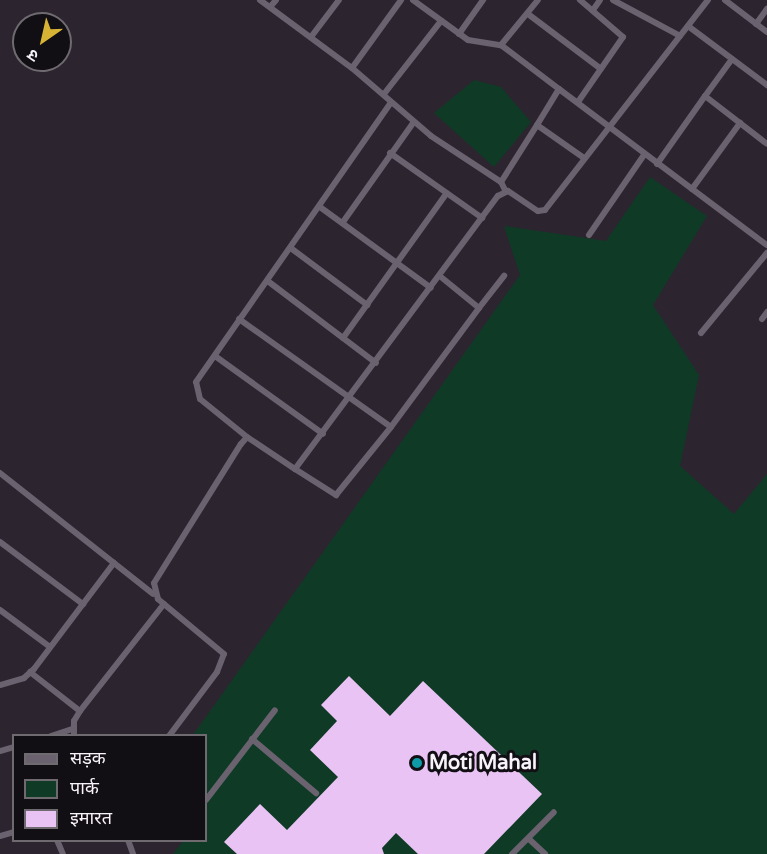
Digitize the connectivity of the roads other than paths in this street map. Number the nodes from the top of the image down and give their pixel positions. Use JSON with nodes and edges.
{"nodes":[{"id":1,"x":260,"y":0,"type":"edge"},
{"id":2,"x":276,"y":0,"type":"edge"},
{"id":3,"x":339,"y":0,"type":"edge"},
{"id":4,"x":401,"y":0,"type":"edge"},
{"id":5,"x":413,"y":0,"type":"edge"},
{"id":6,"x":483,"y":0,"type":"edge"},
{"id":7,"x":538,"y":0,"type":"edge"},
{"id":8,"x":580,"y":0,"type":"edge"},
{"id":9,"x":600,"y":0,"type":"edge"},
{"id":10,"x":613,"y":0,"type":"edge"},
{"id":11,"x":708,"y":0,"type":"edge"},
{"id":12,"x":725,"y":0,"type":"edge"},
{"id":13,"x":270,"y":7,"type":"junction"},
{"id":14,"x":767,"y":9,"type":"edge"},
{"id":15,"x":593,"y":10,"type":"junction"},
{"id":16,"x":528,"y":14,"type":"junction"},
{"id":17,"x":441,"y":21,"type":"junction"},
{"id":18,"x":756,"y":24,"type":"junction"},
{"id":19,"x":688,"y":26,"type":"junction"},
{"id":20,"x":767,"y":32,"type":"edge"},
{"id":21,"x":459,"y":34,"type":"junction"},
{"id":22,"x":680,"y":36,"type":"junction"},
{"id":23,"x":311,"y":37,"type":"junction"},
{"id":24,"x":501,"y":45,"type":"junction"},
{"id":25,"x":732,"y":59,"type":"junction"},
{"id":26,"x":352,"y":68,"type":"junction"},
{"id":27,"x":601,"y":69,"type":"junction"},
{"id":28,"x":767,"y":85,"type":"edge"},
{"id":29,"x":559,"y":89,"type":"junction"},
{"id":30,"x":384,"y":94,"type":"junction"},
{"id":31,"x":705,"y":96,"type":"junction"},
{"id":32,"x":392,"y":102,"type":"junction"},
{"id":33,"x":578,"y":102,"type":"junction"},
{"id":34,"x":413,"y":123,"type":"junction"},
{"id":35,"x":740,"y":123,"type":"junction"},
{"id":36,"x":537,"y":125,"type":"junction"},
{"id":37,"x":610,"y":129,"type":"junction"},
{"id":38,"x":767,"y":144,"type":"edge"},
{"id":39,"x":390,"y":153,"type":"junction"},
{"id":40,"x":644,"y":155,"type":"junction"},
{"id":41,"x":584,"y":158,"type":"junction"},
{"id":42,"x":657,"y":164,"type":"junction"},
{"id":43,"x":501,"y":182,"type":"junction"},
{"id":44,"x":692,"y":189,"type":"junction"},
{"id":45,"x":505,"y":190,"type":"junction"},
{"id":46,"x":447,"y":193,"type":"junction"},
{"id":47,"x":320,"y":207,"type":"junction"},
{"id":48,"x":482,"y":218,"type":"junction"},
{"id":49,"x":343,"y":222,"type":"junction"},
{"id":50,"x":589,"y":235,"type":"dead end"},
{"id":51,"x":767,"y":245,"type":"edge"},
{"id":52,"x":292,"y":249,"type":"junction"},
{"id":53,"x":767,"y":253,"type":"edge"},
{"id":54,"x":397,"y":263,"type":"junction"},
{"id":55,"x":504,"y":276,"type":"dead end"},
{"id":56,"x":441,"y":277,"type":"junction"},
{"id":57,"x":269,"y":282,"type":"junction"},
{"id":58,"x":431,"y":288,"type":"junction"},
{"id":59,"x":368,"y":305,"type":"junction"},
{"id":60,"x":479,"y":308,"type":"junction"},
{"id":61,"x":767,"y":312,"type":"edge"},
{"id":62,"x":239,"y":319,"type":"junction"},
{"id":63,"x":762,"y":319,"type":"dead end"},
{"id":64,"x":701,"y":333,"type":"dead end"},
{"id":65,"x":343,"y":338,"type":"junction"},
{"id":66,"x":214,"y":356,"type":"junction"},
{"id":67,"x":376,"y":363,"type":"junction"},
{"id":68,"x":351,"y":398,"type":"junction"},
{"id":69,"x":391,"y":427,"type":"junction"},
{"id":70,"x":323,"y":434,"type":"junction"},
{"id":71,"x":246,"y":437,"type":"junction"},
{"id":72,"x":295,"y":469,"type":"junction"},
{"id":73,"x":0,"y":473,"type":"edge"},
{"id":74,"x":0,"y":542,"type":"edge"},
{"id":75,"x":114,"y":563,"type":"junction"},
{"id":76,"x":153,"y":594,"type":"junction"},
{"id":77,"x":83,"y":604,"type":"junction"},
{"id":78,"x":164,"y":604,"type":"junction"},
{"id":79,"x":0,"y":610,"type":"edge"},
{"id":80,"x":50,"y":648,"type":"junction"},
{"id":81,"x":30,"y":672,"type":"junction"},
{"id":82,"x":0,"y":685,"type":"edge"},
{"id":83,"x":275,"y":710,"type":"dead end"},
{"id":84,"x":80,"y":711,"type":"junction"},
{"id":85,"x":73,"y":732,"type":"edge"},
{"id":86,"x":170,"y":734,"type":"edge"},
{"id":87,"x":252,"y":739,"type":"junction"},
{"id":88,"x":316,"y":793,"type":"dead end"},
{"id":89,"x":207,"y":799,"type":"edge"},
{"id":90,"x":554,"y":812,"type":"dead end"},
{"id":91,"x":529,"y":839,"type":"junction"},
{"id":92,"x":512,"y":854,"type":"edge"},
{"id":93,"x":545,"y":854,"type":"edge"}],
"edges":[{"from":1,"to":13,"type":"street"},
{"from":2,"to":13,"type":"street"},
{"from":3,"to":23,"type":"street"},
{"from":4,"to":26,"type":"street"},
{"from":5,"to":17,"type":"street"},
{"from":6,"to":21,"type":"street"},
{"from":7,"to":16,"type":"street"},
{"from":8,"to":15,"type":"street"},
{"from":9,"to":15,"type":"street"},
{"from":10,"to":22,"type":"street"},
{"from":11,"to":19,"type":"street"},
{"from":12,"to":18,"type":"street"},
{"from":13,"to":23,"type":"street"},
{"from":14,"to":18,"type":"street"},
{"from":15,"to":27,"type":"street"},
{"from":16,"to":24,"type":"street"},
{"from":16,"to":27,"type":"street"},
{"from":17,"to":21,"type":"street"},
{"from":17,"to":30,"type":"street"},
{"from":18,"to":20,"type":"street"},
{"from":19,"to":22,"type":"street"},
{"from":19,"to":25,"type":"street"},
{"from":21,"to":24,"type":"street"},
{"from":22,"to":37,"type":"street"},
{"from":23,"to":26,"type":"street"},
{"from":24,"to":29,"type":"street"},
{"from":25,"to":28,"type":"street"},
{"from":25,"to":31,"type":"street"},
{"from":26,"to":30,"type":"street"},
{"from":27,"to":33,"type":"street"},
{"from":29,"to":33,"type":"street"},
{"from":29,"to":36,"type":"street"},
{"from":30,"to":32,"type":"street"},
{"from":31,"to":35,"type":"street"},
{"from":31,"to":42,"type":"street"},
{"from":32,"to":34,"type":"street"},
{"from":32,"to":47,"type":"street"},
{"from":33,"to":37,"type":"street"},
{"from":34,"to":39,"type":"street"},
{"from":34,"to":43,"type":"street"},
{"from":35,"to":38,"type":"street"},
{"from":35,"to":44,"type":"street"},
{"from":36,"to":41,"type":"street"},
{"from":36,"to":43,"type":"street"},
{"from":37,"to":40,"type":"street"},
{"from":37,"to":41,"type":"street"},
{"from":39,"to":46,"type":"street"},
{"from":39,"to":49,"type":"street"},
{"from":40,"to":42,"type":"street"},
{"from":40,"to":50,"type":"street"},
{"from":41,"to":45,"type":"street"},
{"from":42,"to":44,"type":"street"},
{"from":43,"to":45,"type":"street"},
{"from":44,"to":51,"type":"street"},
{"from":45,"to":48,"type":"street"},
{"from":46,"to":48,"type":"street"},
{"from":46,"to":54,"type":"street"},
{"from":47,"to":49,"type":"street"},
{"from":47,"to":52,"type":"street"},
{"from":48,"to":56,"type":"street"},
{"from":49,"to":54,"type":"street"},
{"from":52,"to":57,"type":"street"},
{"from":52,"to":59,"type":"street"},
{"from":53,"to":64,"type":"street"},
{"from":54,"to":58,"type":"street"},
{"from":54,"to":59,"type":"street"},
{"from":55,"to":60,"type":"street"},
{"from":56,"to":58,"type":"street"},
{"from":56,"to":60,"type":"street"},
{"from":57,"to":62,"type":"street"},
{"from":57,"to":65,"type":"street"},
{"from":58,"to":67,"type":"street"},
{"from":59,"to":65,"type":"street"},
{"from":60,"to":69,"type":"street"},
{"from":61,"to":63,"type":"street"},
{"from":62,"to":66,"type":"street"},
{"from":62,"to":68,"type":"street"},
{"from":65,"to":67,"type":"street"},
{"from":66,"to":70,"type":"street"},
{"from":66,"to":71,"type":"street"},
{"from":67,"to":68,"type":"street"},
{"from":68,"to":69,"type":"street"},
{"from":68,"to":70,"type":"street"},
{"from":69,"to":72,"type":"street"},
{"from":70,"to":72,"type":"street"},
{"from":71,"to":72,"type":"street"},
{"from":71,"to":76,"type":"street"},
{"from":73,"to":75,"type":"street"},
{"from":74,"to":77,"type":"street"},
{"from":75,"to":76,"type":"street"},
{"from":75,"to":77,"type":"street"},
{"from":76,"to":78,"type":"street"},
{"from":77,"to":80,"type":"street"},
{"from":78,"to":84,"type":"street"},
{"from":78,"to":86,"type":"street"},
{"from":79,"to":80,"type":"street"},
{"from":80,"to":81,"type":"street"},
{"from":81,"to":82,"type":"street"},
{"from":81,"to":84,"type":"street"},
{"from":83,"to":87,"type":"street"},
{"from":84,"to":85,"type":"street"},
{"from":87,"to":88,"type":"street"},
{"from":87,"to":89,"type":"street"},
{"from":90,"to":91,"type":"street"},
{"from":91,"to":92,"type":"street"},
{"from":91,"to":93,"type":"street"}]}
